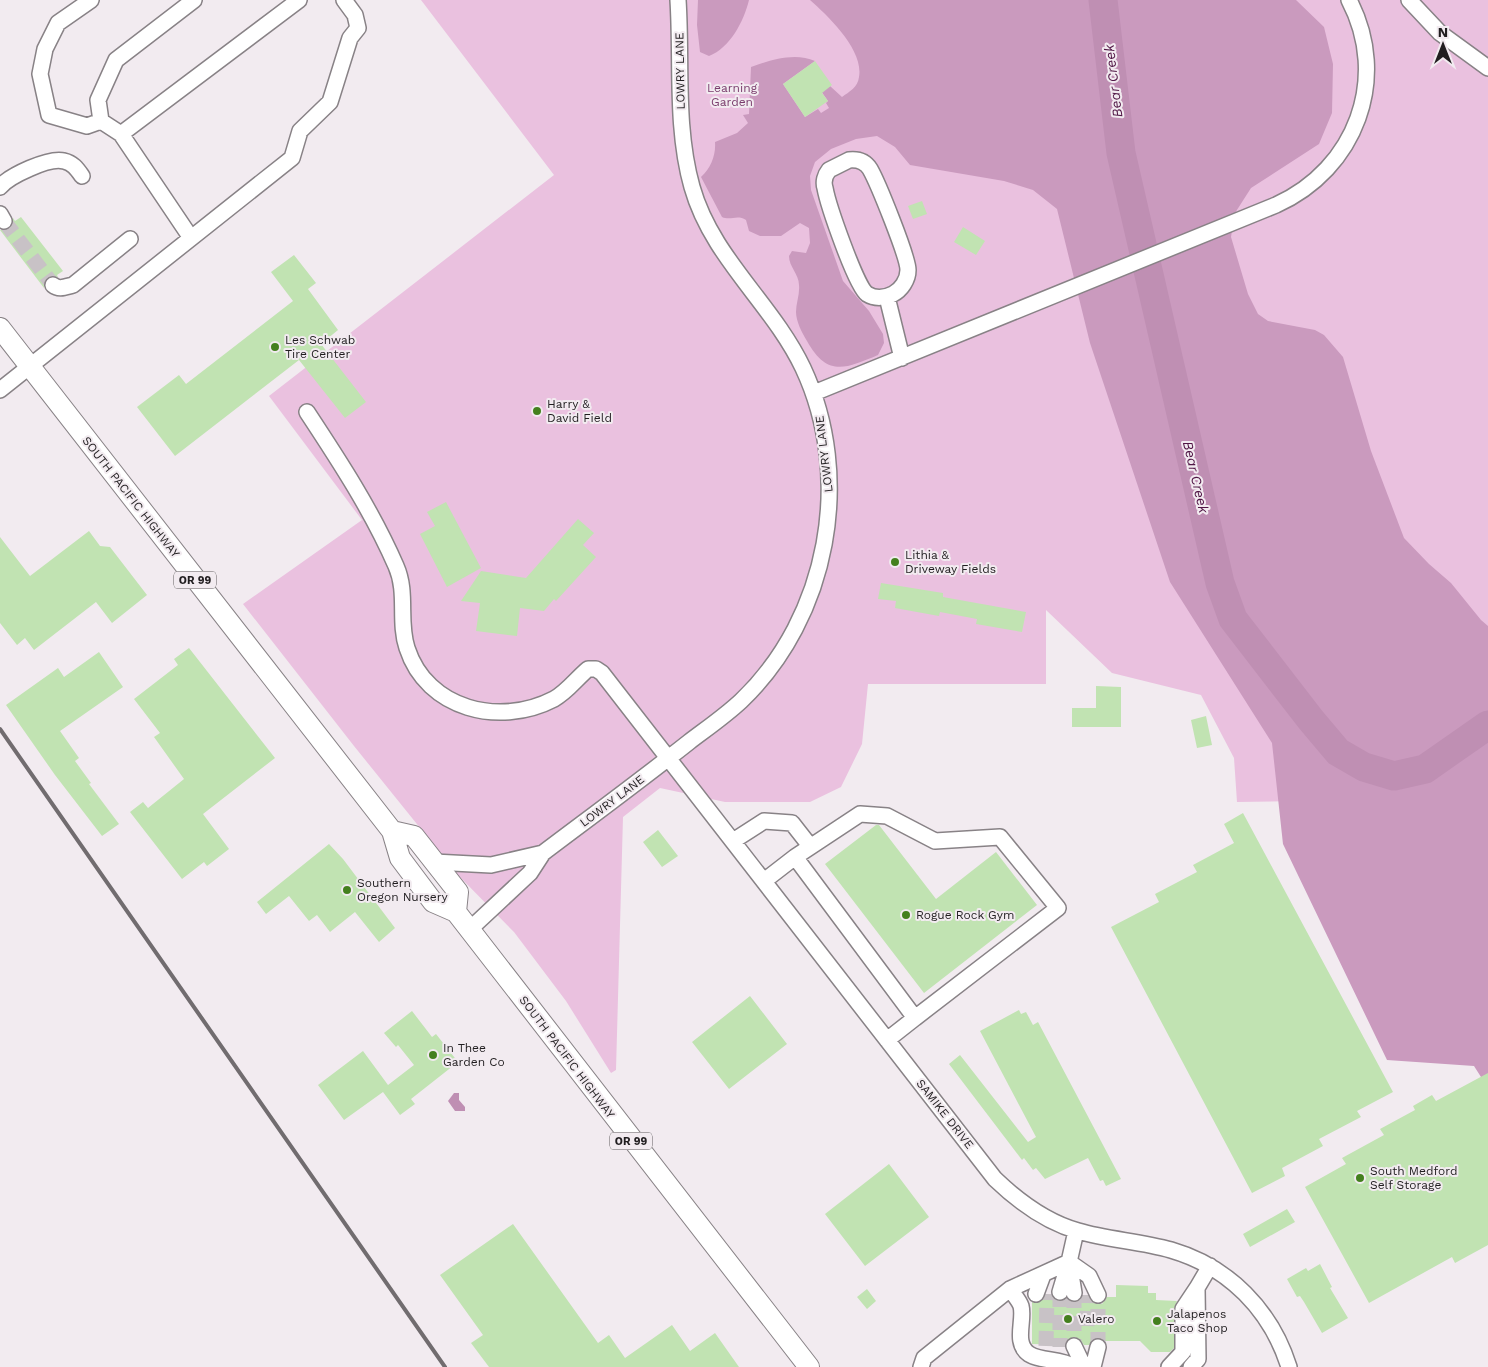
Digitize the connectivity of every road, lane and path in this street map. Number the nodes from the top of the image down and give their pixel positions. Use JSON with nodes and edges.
{"nodes":[{"id":1,"x":91,"y":0,"type":"edge"},
{"id":2,"x":194,"y":0,"type":"edge"},
{"id":3,"x":299,"y":0,"type":"edge"},
{"id":4,"x":344,"y":0,"type":"edge"},
{"id":5,"x":678,"y":0,"type":"edge"},
{"id":6,"x":1349,"y":0,"type":"edge"},
{"id":7,"x":1409,"y":0,"type":"edge"},
{"id":8,"x":1488,"y":68,"type":"edge"},
{"id":9,"x":101,"y":121,"type":"junction"},
{"id":10,"x":121,"y":134,"type":"junction"},
{"id":11,"x":82,"y":176,"type":"dead end"},
{"id":12,"x":0,"y":187,"type":"edge"},
{"id":13,"x":191,"y":238,"type":"junction"},
{"id":14,"x":130,"y":239,"type":"dead end"},
{"id":15,"x":53,"y":285,"type":"dead end"},
{"id":16,"x":887,"y":297,"type":"junction"},
{"id":17,"x":0,"y":328,"type":"edge"},
{"id":18,"x":902,"y":358,"type":"junction"},
{"id":19,"x":30,"y":366,"type":"junction"},
{"id":20,"x":0,"y":390,"type":"edge"},
{"id":21,"x":814,"y":394,"type":"junction"},
{"id":22,"x":307,"y":412,"type":"dead end"},
{"id":23,"x":669,"y":758,"type":"junction"},
{"id":24,"x":392,"y":830,"type":"junction"},
{"id":25,"x":733,"y":841,"type":"junction"},
{"id":26,"x":810,"y":846,"type":"junction"},
{"id":27,"x":543,"y":853,"type":"junction"},
{"id":28,"x":795,"y":857,"type":"junction"},
{"id":29,"x":434,"y":862,"type":"junction"},
{"id":30,"x":764,"y":881,"type":"junction"},
{"id":31,"x":456,"y":912,"type":"junction"},
{"id":32,"x":470,"y":930,"type":"junction"},
{"id":33,"x":916,"y":1018,"type":"junction"},
{"id":34,"x":887,"y":1040,"type":"junction"},
{"id":35,"x":1076,"y":1231,"type":"junction"},
{"id":36,"x":1070,"y":1262,"type":"junction"},
{"id":37,"x":1210,"y":1266,"type":"junction"},
{"id":38,"x":1043,"y":1274,"type":"junction"},
{"id":39,"x":1197,"y":1288,"type":"junction"},
{"id":40,"x":1010,"y":1289,"type":"junction"},
{"id":41,"x":1067,"y":1294,"type":"junction"},
{"id":42,"x":1066,"y":1352,"type":"edge"},
{"id":43,"x":809,"y":1367,"type":"edge"},
{"id":44,"x":921,"y":1367,"type":"edge"},
{"id":45,"x":1026,"y":1367,"type":"edge"},
{"id":46,"x":1084,"y":1367,"type":"edge"},
{"id":47,"x":1091,"y":1367,"type":"edge"},
{"id":48,"x":1170,"y":1367,"type":"edge"},
{"id":49,"x":1191,"y":1367,"type":"edge"},
{"id":50,"x":1290,"y":1367,"type":"edge"}],
"edges":[{"from":1,"to":9,"type":"street"},
{"from":2,"to":9,"type":"street"},
{"from":3,"to":10,"type":"street"},
{"from":4,"to":13,"type":"street"},
{"from":5,"to":21,"type":"street","name":"LOWRY LANE"},
{"from":6,"to":18,"type":"street"},
{"from":7,"to":8,"type":"street"},
{"from":9,"to":10,"type":"street"},
{"from":10,"to":13,"type":"street"},
{"from":11,"to":12,"type":"street"},
{"from":13,"to":19,"type":"street"},
{"from":14,"to":15,"type":"street"},
{"from":16,"to":16,"type":"street"},
{"from":16,"to":18,"type":"street"},
{"from":17,"to":19,"type":"main road","name":"SOUTH PACIFIC HIGHWAY","number":"OR 99"},
{"from":18,"to":21,"type":"street"},
{"from":19,"to":20,"type":"street"},
{"from":19,"to":24,"type":"main road","name":"SOUTH PACIFIC HIGHWAY","number":"OR 99"},
{"from":21,"to":23,"type":"street","name":"LOWRY LANE"},
{"from":22,"to":23,"type":"street","name":"SAMIKE DRIVE"},
{"from":23,"to":25,"type":"street","name":"SAMIKE DRIVE"},
{"from":23,"to":27,"type":"street","name":"LOWRY LANE"},
{"from":24,"to":29,"type":"main road"},
{"from":24,"to":31,"type":"main road","name":"SOUTH PACIFIC HIGHWAY","number":"OR 99"},
{"from":25,"to":26,"type":"street"},
{"from":25,"to":30,"type":"street","name":"SAMIKE DRIVE"},
{"from":26,"to":28,"type":"street"},
{"from":26,"to":33,"type":"street"},
{"from":27,"to":29,"type":"street","name":"LOWRY LANE"},
{"from":27,"to":32,"type":"street","name":"LOWRY LANE"},
{"from":28,"to":30,"type":"street"},
{"from":28,"to":33,"type":"street"},
{"from":29,"to":31,"type":"main road"},
{"from":30,"to":34,"type":"street","name":"SAMIKE DRIVE"},
{"from":31,"to":32,"type":"main road","name":"SOUTH PACIFIC HIGHWAY","number":"OR 99"},
{"from":32,"to":43,"type":"main road","name":"SOUTH PACIFIC HIGHWAY","number":"OR 99"},
{"from":33,"to":34,"type":"street"},
{"from":34,"to":35,"type":"street","name":"SAMIKE DRIVE"},
{"from":35,"to":36,"type":"street"},
{"from":35,"to":37,"type":"street","name":"SAMIKE DRIVE"},
{"from":36,"to":38,"type":"street"},
{"from":36,"to":41,"type":"street"},
{"from":36,"to":41,"type":"street"},
{"from":37,"to":39,"type":"street"},
{"from":37,"to":50,"type":"street","name":"SAMIKE DRIVE"},
{"from":38,"to":40,"type":"street"},
{"from":38,"to":41,"type":"street"},
{"from":39,"to":48,"type":"street"},
{"from":39,"to":49,"type":"street"},
{"from":40,"to":42,"type":"street"},
{"from":40,"to":44,"type":"street"},
{"from":42,"to":45,"type":"street"},
{"from":42,"to":46,"type":"street"},
{"from":42,"to":47,"type":"street"}]}
